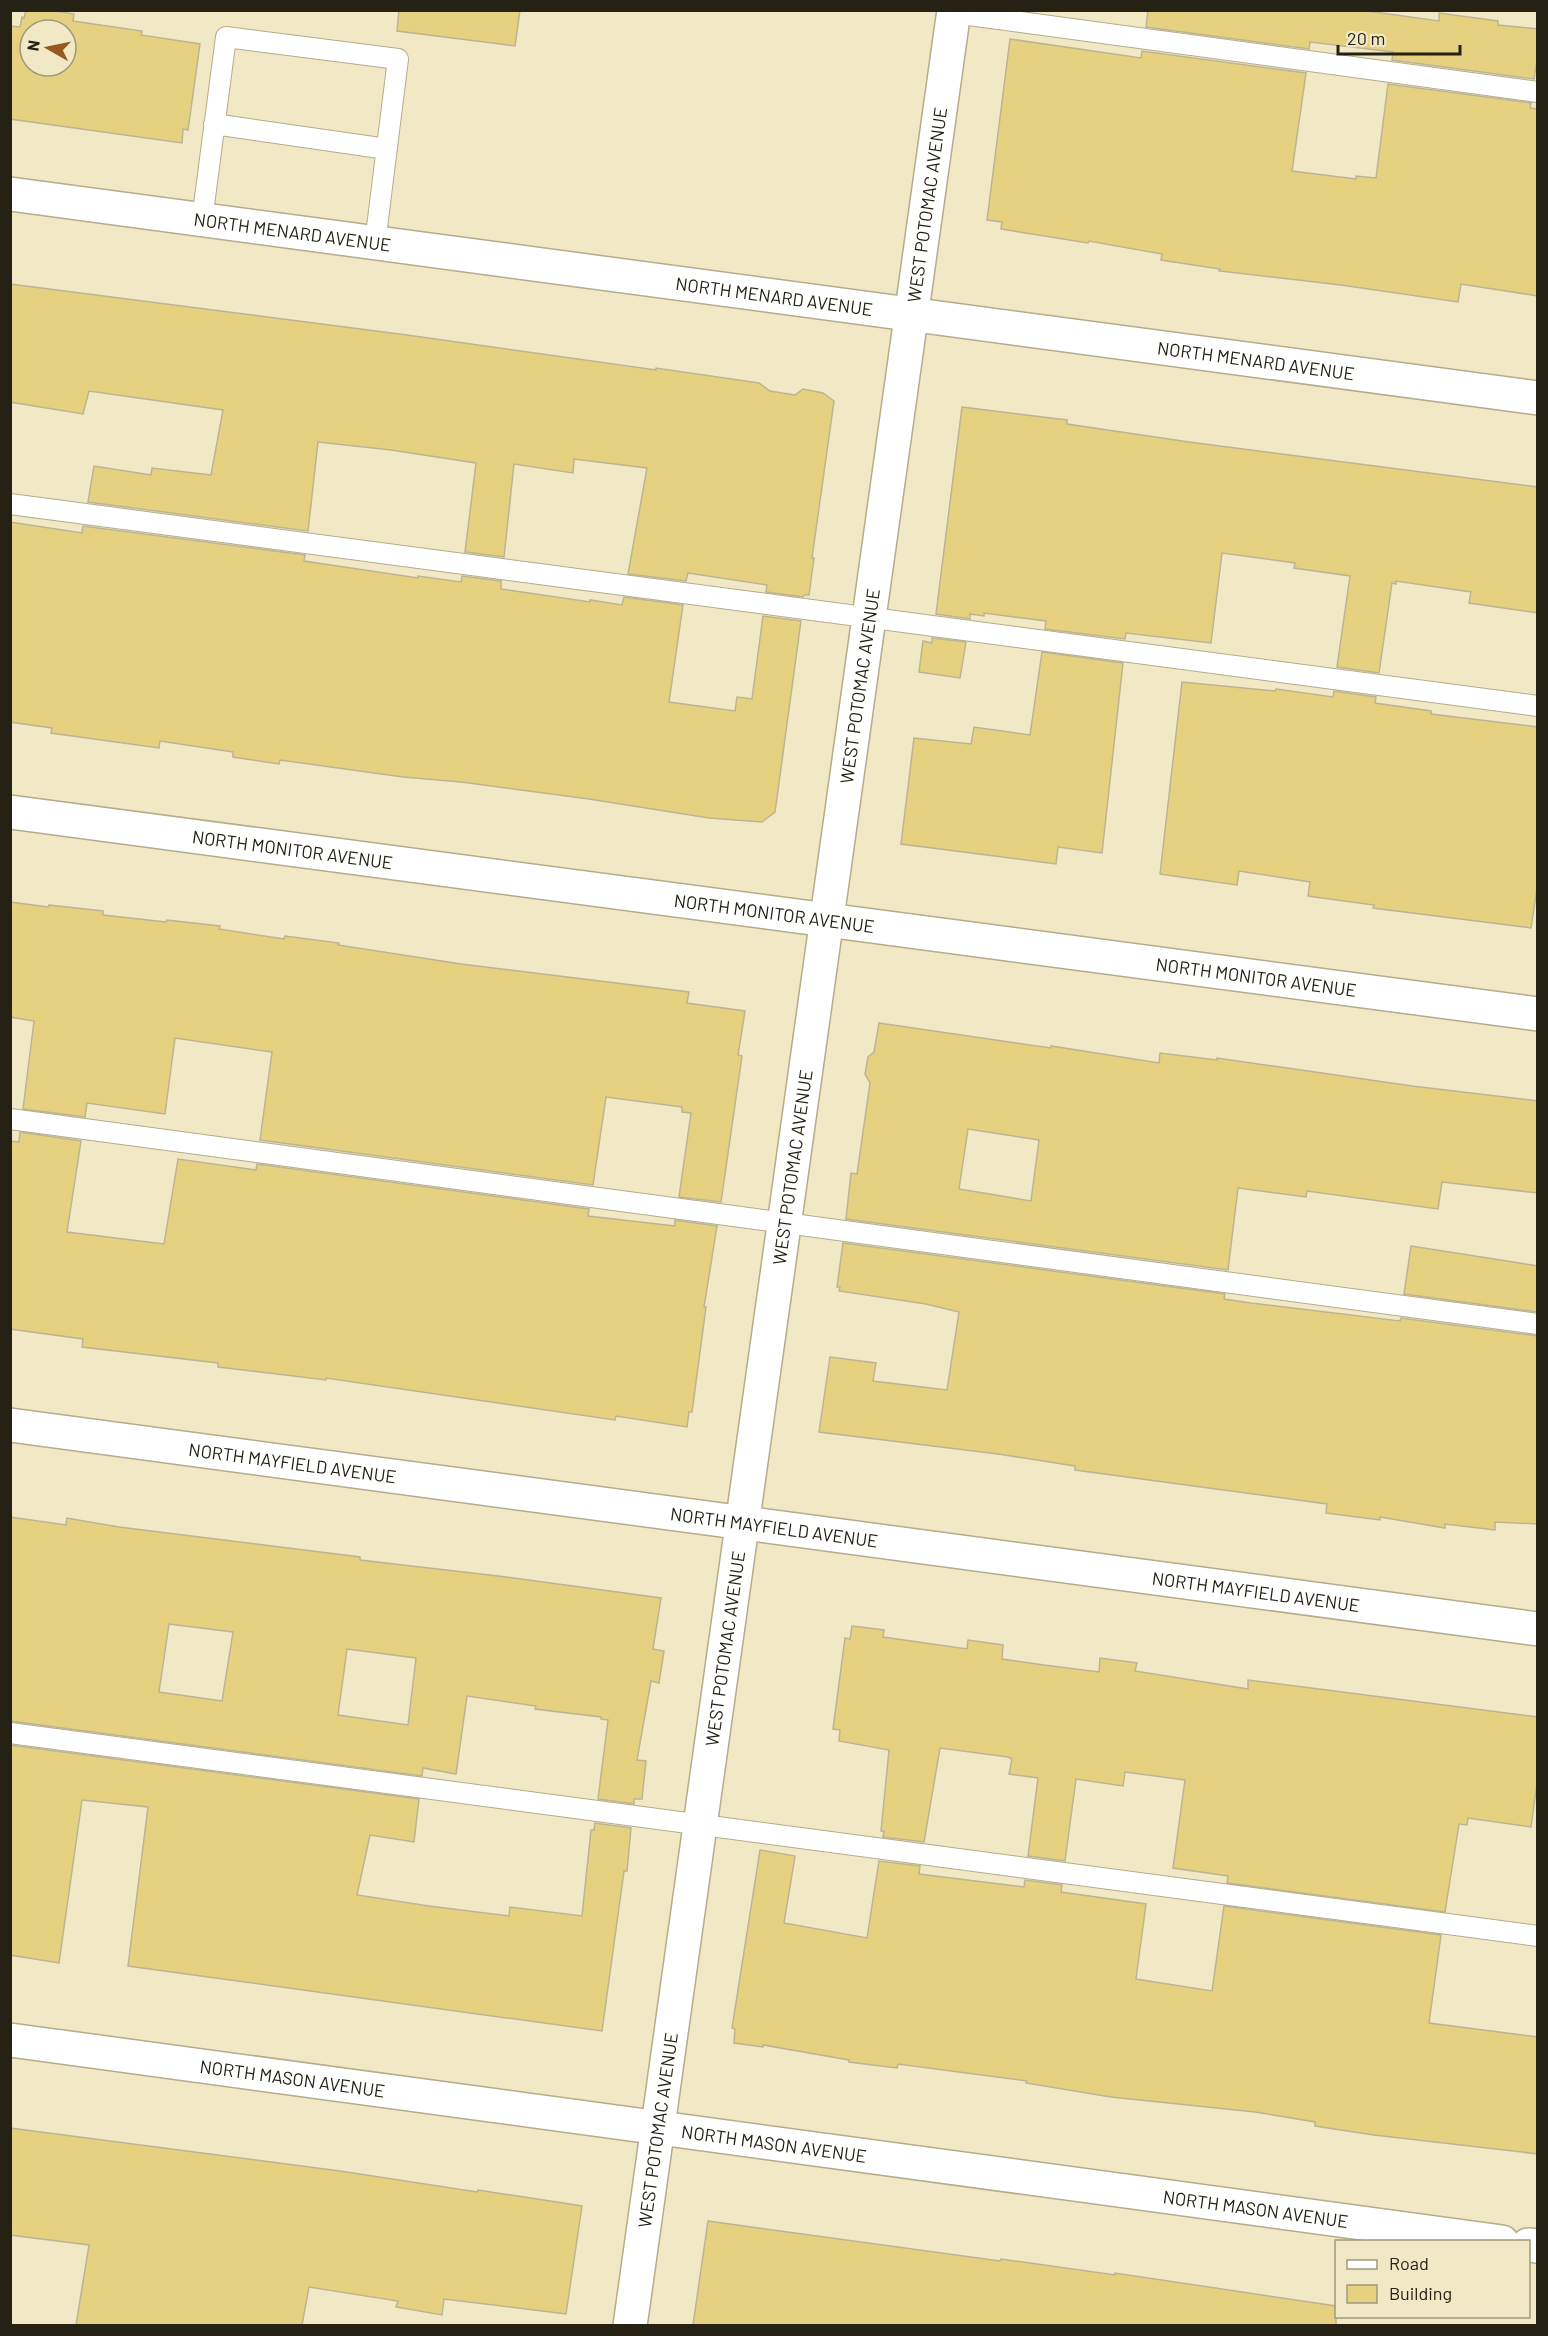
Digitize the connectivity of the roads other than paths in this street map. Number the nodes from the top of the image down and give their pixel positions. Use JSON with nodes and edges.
{"nodes":[{"id":1,"x":954,"y":12,"type":"edge"},
{"id":2,"x":1538,"y":92,"type":"edge"},
{"id":3,"x":214,"y":124,"type":"junction"},
{"id":4,"x":387,"y":148,"type":"junction"},
{"id":5,"x":10,"y":194,"type":"edge"},
{"id":6,"x":202,"y":220,"type":"junction"},
{"id":7,"x":375,"y":243,"type":"junction"},
{"id":8,"x":912,"y":314,"type":"junction"},
{"id":9,"x":1538,"y":398,"type":"edge"},
{"id":10,"x":10,"y":504,"type":"edge"},
{"id":11,"x":869,"y":617,"type":"junction"},
{"id":12,"x":1538,"y":706,"type":"edge"},
{"id":13,"x":10,"y":812,"type":"edge"},
{"id":14,"x":827,"y":920,"type":"junction"},
{"id":15,"x":1538,"y":1014,"type":"edge"},
{"id":16,"x":10,"y":1119,"type":"edge"},
{"id":17,"x":785,"y":1223,"type":"junction"},
{"id":18,"x":1538,"y":1324,"type":"edge"},
{"id":19,"x":10,"y":1425,"type":"edge"},
{"id":20,"x":743,"y":1522,"type":"junction"},
{"id":21,"x":1538,"y":1629,"type":"edge"},
{"id":22,"x":10,"y":1733,"type":"edge"},
{"id":23,"x":700,"y":1825,"type":"junction"},
{"id":24,"x":1538,"y":1936,"type":"edge"},
{"id":25,"x":10,"y":2040,"type":"edge"},
{"id":26,"x":658,"y":2128,"type":"junction"},
{"id":27,"x":1495,"y":2240,"type":"edge"},
{"id":28,"x":630,"y":2325,"type":"edge"}],
"edges":[{"from":1,"to":2,"type":"lane"},
{"from":1,"to":8,"type":"street","name":"WEST POTOMAC AVENUE"},
{"from":3,"to":4,"type":"lane"},
{"from":3,"to":4,"type":"lane"},
{"from":3,"to":6,"type":"lane"},
{"from":4,"to":7,"type":"lane"},
{"from":5,"to":6,"type":"street","name":"NORTH MENARD AVENUE"},
{"from":6,"to":7,"type":"street","name":"NORTH MENARD AVENUE"},
{"from":7,"to":8,"type":"street","name":"NORTH MENARD AVENUE"},
{"from":8,"to":9,"type":"street","name":"NORTH MENARD AVENUE"},
{"from":8,"to":11,"type":"street","name":"WEST POTOMAC AVENUE"},
{"from":10,"to":11,"type":"lane"},
{"from":11,"to":12,"type":"lane"},
{"from":11,"to":14,"type":"street","name":"WEST POTOMAC AVENUE"},
{"from":13,"to":14,"type":"street","name":"NORTH MONITOR AVENUE"},
{"from":14,"to":15,"type":"street","name":"NORTH MONITOR AVENUE"},
{"from":14,"to":17,"type":"street","name":"WEST POTOMAC AVENUE"},
{"from":16,"to":17,"type":"lane"},
{"from":17,"to":18,"type":"lane"},
{"from":17,"to":20,"type":"street","name":"WEST POTOMAC AVENUE"},
{"from":19,"to":20,"type":"street","name":"NORTH MAYFIELD AVENUE"},
{"from":20,"to":21,"type":"street","name":"NORTH MAYFIELD AVENUE"},
{"from":20,"to":23,"type":"street","name":"WEST POTOMAC AVENUE"},
{"from":22,"to":23,"type":"lane"},
{"from":23,"to":24,"type":"lane"},
{"from":23,"to":26,"type":"street","name":"WEST POTOMAC AVENUE"},
{"from":25,"to":26,"type":"street","name":"NORTH MASON AVENUE"},
{"from":26,"to":27,"type":"street","name":"NORTH MASON AVENUE"},
{"from":26,"to":28,"type":"street","name":"WEST POTOMAC AVENUE"}]}
